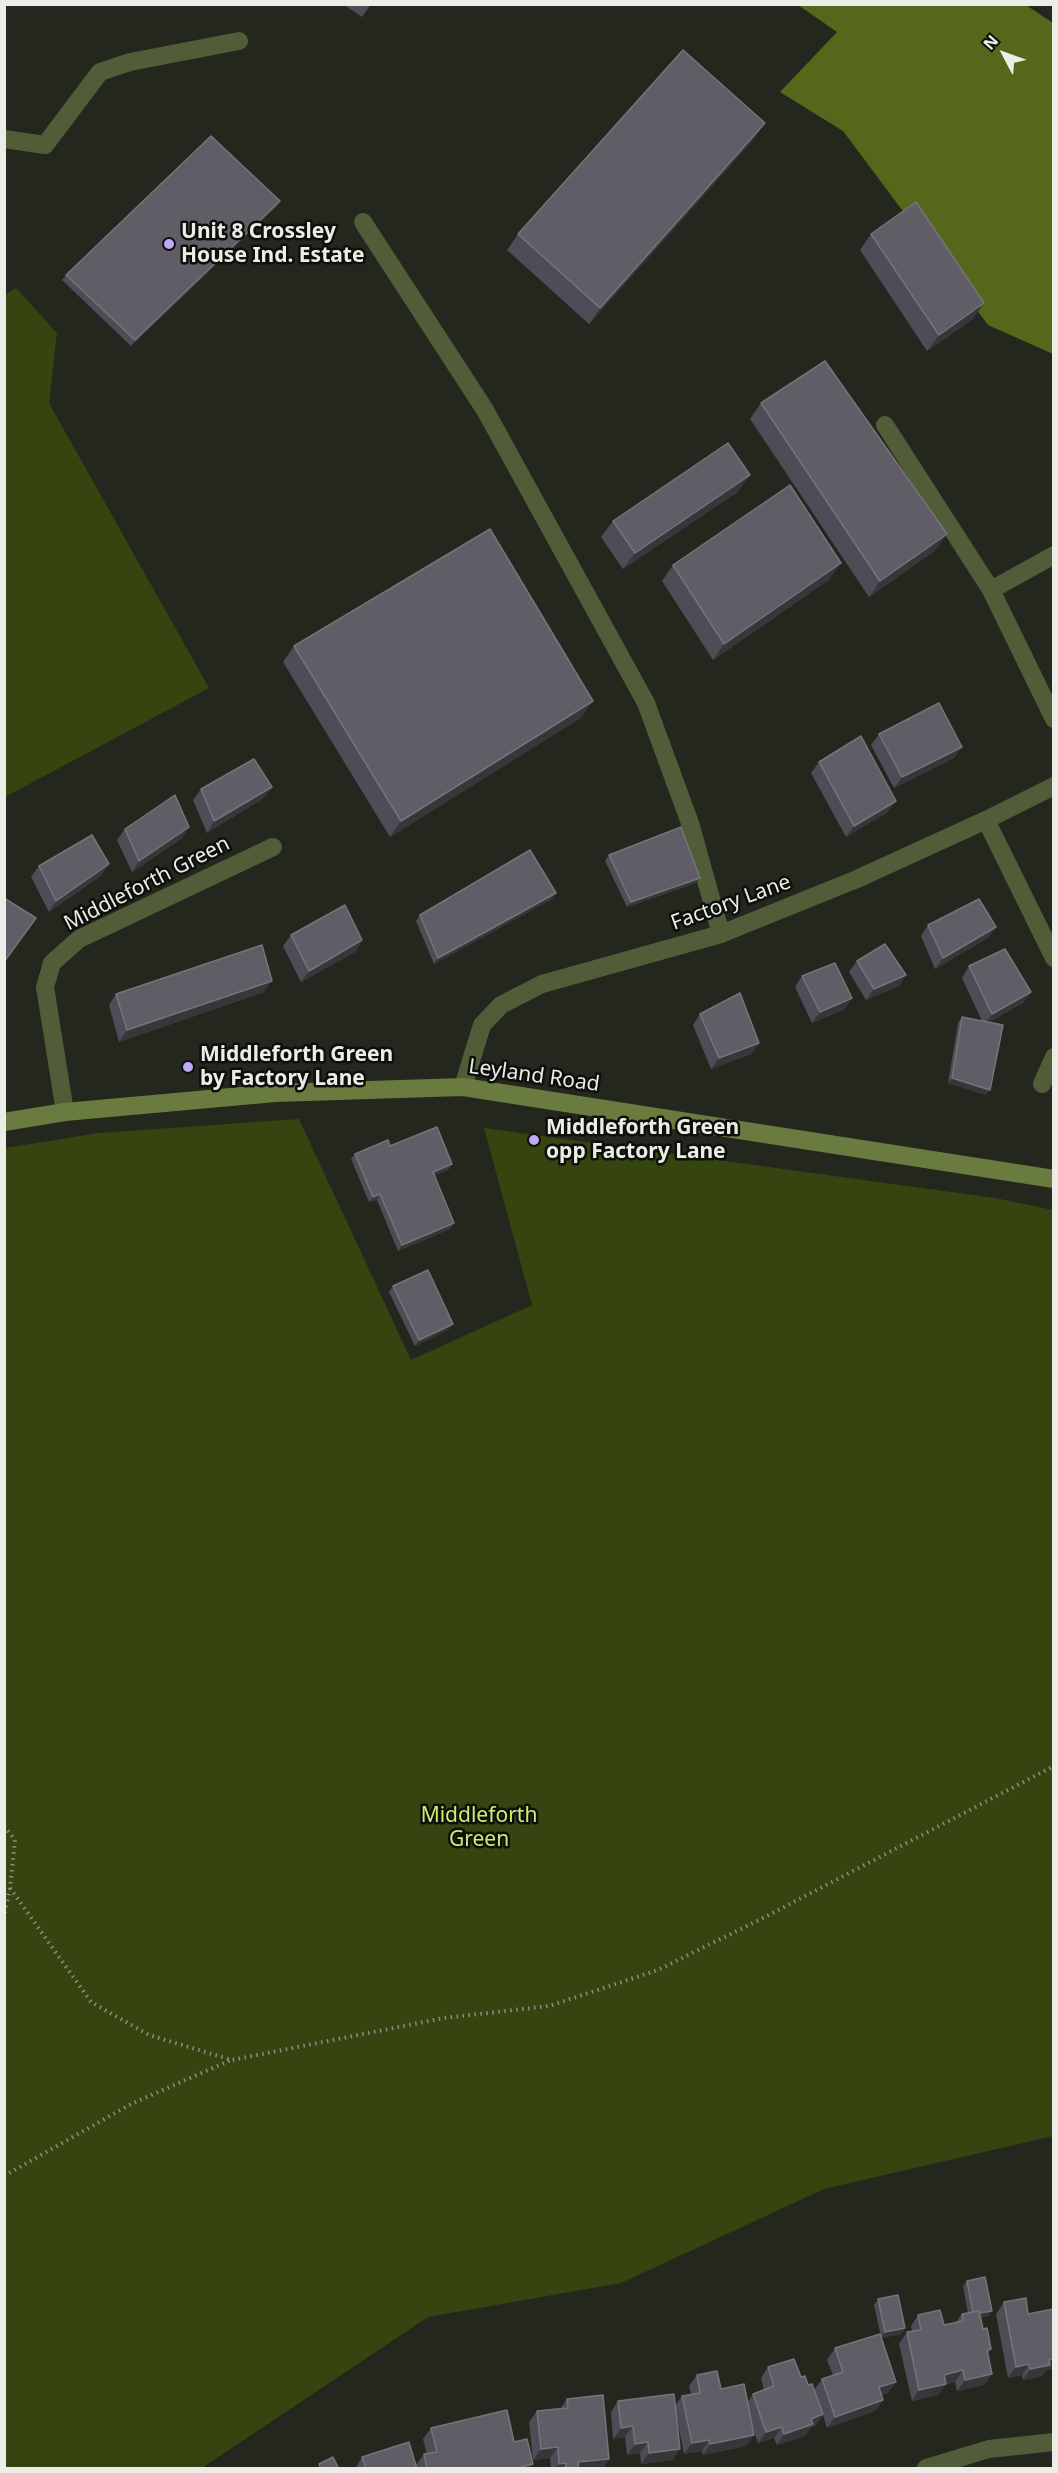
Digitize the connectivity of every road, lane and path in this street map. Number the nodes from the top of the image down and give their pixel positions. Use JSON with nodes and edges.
{"nodes":[{"id":1,"x":239,"y":40,"type":"dead end"},
{"id":2,"x":4,"y":139,"type":"edge"},
{"id":3,"x":363,"y":222,"type":"dead end"},
{"id":4,"x":885,"y":425,"type":"dead end"},
{"id":5,"x":1053,"y":555,"type":"edge"},
{"id":6,"x":991,"y":590,"type":"junction"},
{"id":7,"x":1053,"y":719,"type":"edge"},
{"id":8,"x":1053,"y":786,"type":"edge"},
{"id":9,"x":986,"y":820,"type":"junction"},
{"id":10,"x":273,"y":847,"type":"dead end"},
{"id":11,"x":721,"y":934,"type":"junction"},
{"id":12,"x":1053,"y":958,"type":"edge"},
{"id":13,"x":1053,"y":1057,"type":"edge"},
{"id":14,"x":1042,"y":1084,"type":"dead end"},
{"id":15,"x":464,"y":1087,"type":"junction"},
{"id":16,"x":65,"y":1112,"type":"junction"},
{"id":17,"x":4,"y":1122,"type":"edge"},
{"id":18,"x":1053,"y":1179,"type":"edge"},
{"id":19,"x":1053,"y":1766,"type":"edge"},
{"id":20,"x":4,"y":1826,"type":"edge"},
{"id":21,"x":10,"y":1888,"type":"junction"},
{"id":22,"x":4,"y":1916,"type":"edge"},
{"id":23,"x":232,"y":2060,"type":"junction"},
{"id":24,"x":4,"y":2176,"type":"edge"},
{"id":25,"x":1053,"y":2442,"type":"edge"},
{"id":26,"x":926,"y":2469,"type":"edge"}],
"edges":[{"from":1,"to":2,"type":"street"},
{"from":3,"to":11,"type":"street"},
{"from":4,"to":6,"type":"street"},
{"from":5,"to":6,"type":"street"},
{"from":6,"to":7,"type":"street"},
{"from":8,"to":9,"type":"street","name":"Factory Lane"},
{"from":9,"to":11,"type":"street","name":"Factory Lane"},
{"from":9,"to":12,"type":"street"},
{"from":10,"to":16,"type":"street","name":"Middleforth Green"},
{"from":11,"to":15,"type":"street","name":"Factory Lane"},
{"from":13,"to":14,"type":"street"},
{"from":15,"to":16,"type":"main road","name":"Leyland Road"},
{"from":15,"to":18,"type":"main road","name":"Leyland Road"},
{"from":16,"to":17,"type":"main road","name":"Leyland Road"},
{"from":19,"to":23,"type":"path"},
{"from":20,"to":21,"type":"path"},
{"from":21,"to":22,"type":"path"},
{"from":21,"to":23,"type":"path"},
{"from":23,"to":24,"type":"path"},
{"from":25,"to":26,"type":"street"}]}
